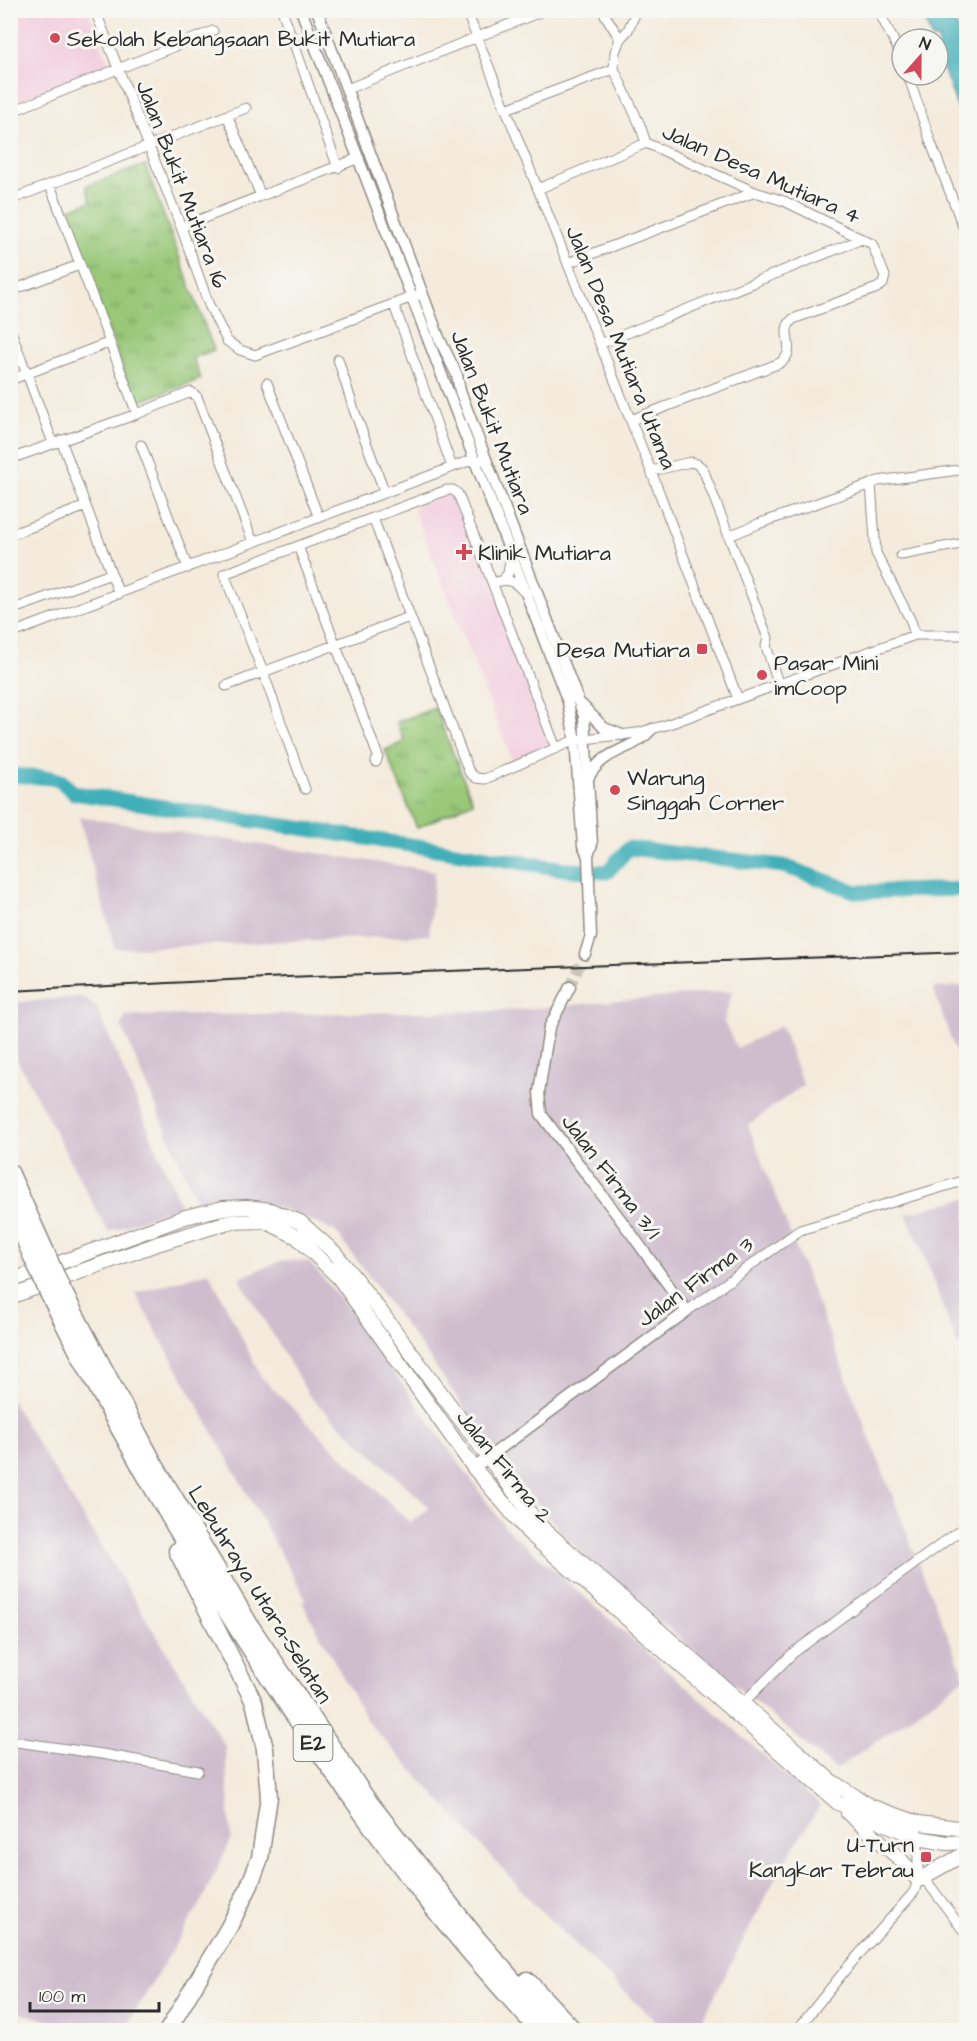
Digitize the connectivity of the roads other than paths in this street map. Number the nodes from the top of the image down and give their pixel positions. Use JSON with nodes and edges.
{"nodes":[{"id":1,"x":95,"y":10,"type":"edge"},
{"id":2,"x":301,"y":10,"type":"edge"},
{"id":3,"x":317,"y":10,"type":"edge"},
{"id":4,"x":466,"y":10,"type":"edge"},
{"id":5,"x":515,"y":10,"type":"edge"},
{"id":6,"x":545,"y":10,"type":"edge"},
{"id":7,"x":602,"y":10,"type":"edge"},
{"id":8,"x":637,"y":10,"type":"edge"},
{"id":9,"x":878,"y":10,"type":"edge"},
{"id":10,"x":283,"y":14,"type":"edge"},
{"id":11,"x":519,"y":21,"type":"junction"},
{"id":12,"x":213,"y":31,"type":"dead end"},
{"id":13,"x":890,"y":34,"type":"edge"},
{"id":14,"x":477,"y":37,"type":"junction"},
{"id":15,"x":620,"y":39,"type":"junction"},
{"id":16,"x":614,"y":69,"type":"junction"},
{"id":17,"x":117,"y":70,"type":"junction"},
{"id":18,"x":329,"y":83,"type":"junction"},
{"id":19,"x":912,"y":87,"type":"edge"},
{"id":20,"x":347,"y":89,"type":"junction"},
{"id":21,"x":246,"y":108,"type":"dead end"},
{"id":22,"x":506,"y":109,"type":"junction"},
{"id":23,"x":340,"y":110,"type":"junction"},
{"id":24,"x":10,"y":112,"type":"edge"},
{"id":25,"x":227,"y":115,"type":"junction"},
{"id":26,"x":646,"y":143,"type":"junction"},
{"id":27,"x":148,"y":147,"type":"junction"},
{"id":28,"x":359,"y":158,"type":"junction"},
{"id":29,"x":338,"y":168,"type":"junction"},
{"id":30,"x":50,"y":185,"type":"junction"},
{"id":31,"x":538,"y":189,"type":"junction"},
{"id":32,"x":755,"y":192,"type":"junction"},
{"id":33,"x":261,"y":196,"type":"junction"},
{"id":34,"x":10,"y":200,"type":"edge"},
{"id":35,"x":181,"y":227,"type":"junction"},
{"id":36,"x":966,"y":234,"type":"edge"},
{"id":37,"x":862,"y":239,"type":"junction"},
{"id":38,"x":567,"y":263,"type":"junction"},
{"id":39,"x":79,"y":265,"type":"junction"},
{"id":40,"x":10,"y":291,"type":"edge"},
{"id":41,"x":418,"y":296,"type":"junction"},
{"id":42,"x":394,"y":305,"type":"junction"},
{"id":43,"x":10,"y":329,"type":"edge"},
{"id":44,"x":108,"y":343,"type":"junction"},
{"id":45,"x":600,"y":344,"type":"junction"},
{"id":46,"x":338,"y":358,"type":"dead end"},
{"id":47,"x":27,"y":374,"type":"junction"},
{"id":48,"x":10,"y":380,"type":"edge"},
{"id":49,"x":267,"y":383,"type":"dead end"},
{"id":50,"x":137,"y":414,"type":"junction"},
{"id":51,"x":631,"y":420,"type":"junction"},
{"id":52,"x":477,"y":432,"type":"junction"},
{"id":53,"x":57,"y":441,"type":"junction"},
{"id":54,"x":141,"y":445,"type":"dead end"},
{"id":55,"x":10,"y":459,"type":"edge"},
{"id":56,"x":474,"y":459,"type":"junction"},
{"id":57,"x":452,"y":467,"type":"junction"},
{"id":58,"x":966,"y":469,"type":"edge"},
{"id":59,"x":651,"y":471,"type":"junction"},
{"id":60,"x":495,"y":478,"type":"junction"},
{"id":61,"x":871,"y":484,"type":"junction"},
{"id":62,"x":385,"y":493,"type":"junction"},
{"id":63,"x":86,"y":506,"type":"junction"},
{"id":64,"x":319,"y":518,"type":"junction"},
{"id":65,"x":373,"y":518,"type":"junction"},
{"id":66,"x":10,"y":535,"type":"edge"},
{"id":67,"x":729,"y":536,"type":"junction"},
{"id":68,"x":253,"y":542,"type":"junction"},
{"id":69,"x":966,"y":543,"type":"edge"},
{"id":70,"x":298,"y":546,"type":"junction"},
{"id":71,"x":511,"y":552,"type":"junction"},
{"id":72,"x":901,"y":555,"type":"dead end"},
{"id":73,"x":188,"y":568,"type":"junction"},
{"id":74,"x":111,"y":574,"type":"junction"},
{"id":75,"x":503,"y":579,"type":"junction"},
{"id":76,"x":493,"y":583,"type":"junction"},
{"id":77,"x":119,"y":594,"type":"junction"},
{"id":78,"x":527,"y":596,"type":"junction"},
{"id":79,"x":19,"y":607,"type":"dead end"},
{"id":80,"x":409,"y":617,"type":"junction"},
{"id":81,"x":10,"y":634,"type":"edge"},
{"id":82,"x":915,"y":635,"type":"junction"},
{"id":83,"x":966,"y":635,"type":"edge"},
{"id":84,"x":335,"y":645,"type":"junction"},
{"id":85,"x":263,"y":672,"type":"junction"},
{"id":86,"x":778,"y":683,"type":"junction"},
{"id":87,"x":226,"y":686,"type":"dead end"},
{"id":88,"x":738,"y":699,"type":"junction"},
{"id":89,"x":579,"y":703,"type":"junction"},
{"id":90,"x":652,"y":729,"type":"junction"},
{"id":91,"x":622,"y":735,"type":"junction"},
{"id":92,"x":580,"y":740,"type":"junction"},
{"id":93,"x":556,"y":748,"type":"junction"},
{"id":94,"x":376,"y":762,"type":"dead end"},
{"id":95,"x":588,"y":778,"type":"junction"},
{"id":96,"x":305,"y":789,"type":"dead end"},
{"id":97,"x":588,"y":856,"type":"junction"},
{"id":98,"x":585,"y":954,"type":"tunnel mouth"},
{"id":99,"x":570,"y":987,"type":"tunnel mouth"},
{"id":100,"x":10,"y":1172,"type":"edge"},
{"id":101,"x":966,"y":1180,"type":"edge"},
{"id":102,"x":10,"y":1208,"type":"edge"},
{"id":103,"x":39,"y":1255,"type":"junction"},
{"id":104,"x":10,"y":1281,"type":"edge"},
{"id":105,"x":56,"y":1292,"type":"junction"},
{"id":106,"x":10,"y":1297,"type":"edge"},
{"id":107,"x":687,"y":1311,"type":"junction"},
{"id":108,"x":122,"y":1432,"type":"junction"},
{"id":109,"x":488,"y":1458,"type":"junction"},
{"id":110,"x":474,"y":1468,"type":"junction"},
{"id":111,"x":966,"y":1527,"type":"edge"},
{"id":112,"x":738,"y":1708,"type":"junction"},
{"id":113,"x":10,"y":1741,"type":"edge"},
{"id":114,"x":198,"y":1771,"type":"dead end"},
{"id":115,"x":838,"y":1803,"type":"junction"},
{"id":116,"x":919,"y":1823,"type":"junction"},
{"id":117,"x":966,"y":1829,"type":"edge"},
{"id":118,"x":918,"y":1838,"type":"junction"},
{"id":119,"x":966,"y":1842,"type":"edge"},
{"id":120,"x":966,"y":1853,"type":"edge"},
{"id":121,"x":918,"y":1880,"type":"junction"},
{"id":122,"x":966,"y":1934,"type":"edge"},
{"id":123,"x":477,"y":1938,"type":"junction"},
{"id":124,"x":168,"y":2031,"type":"edge"},
{"id":125,"x":538,"y":2031,"type":"edge"},
{"id":126,"x":556,"y":2031,"type":"edge"},
{"id":127,"x":574,"y":2031,"type":"edge"},
{"id":128,"x":797,"y":2031,"type":"edge"}],
"edges":[{"from":1,"to":17,"type":"street","name":"Jalan Bukit Mutiara 16"},
{"from":2,"to":10,"type":"street"},
{"from":2,"to":18,"type":"street","name":"Jalan Bukit Mutiara"},
{"from":3,"to":20,"type":"street","name":"Jalan Bukit Mutiara"},
{"from":4,"to":14,"type":"street","name":"Jalan Desa Mutiara Utama"},
{"from":5,"to":11,"type":"street"},
{"from":6,"to":11,"type":"street"},
{"from":7,"to":15,"type":"street"},
{"from":8,"to":15,"type":"street"},
{"from":9,"to":13,"type":"street"},
{"from":10,"to":29,"type":"street"},
{"from":11,"to":14,"type":"street"},
{"from":12,"to":17,"type":"street"},
{"from":14,"to":20,"type":"street"},
{"from":14,"to":22,"type":"street","name":"Jalan Desa Mutiara Utama"},
{"from":15,"to":16,"type":"street"},
{"from":16,"to":22,"type":"street"},
{"from":16,"to":26,"type":"street","name":"Jalan Desa Mutiara 4"},
{"from":17,"to":24,"type":"street"},
{"from":17,"to":27,"type":"street","name":"Jalan Bukit Mutiara 16"},
{"from":18,"to":20,"type":"street"},
{"from":18,"to":23,"type":"street","name":"Jalan Bukit Mutiara"},
{"from":19,"to":36,"type":"street"},
{"from":20,"to":23,"type":"street"},
{"from":20,"to":41,"type":"street","name":"Jalan Bukit Mutiara"},
{"from":21,"to":25,"type":"street"},
{"from":22,"to":31,"type":"street","name":"Jalan Desa Mutiara Utama"},
{"from":23,"to":28,"type":"street","name":"Jalan Bukit Mutiara"},
{"from":25,"to":27,"type":"street"},
{"from":25,"to":33,"type":"street"},
{"from":26,"to":31,"type":"street"},
{"from":26,"to":32,"type":"street","name":"Jalan Desa Mutiara 4"},
{"from":27,"to":30,"type":"street"},
{"from":27,"to":35,"type":"street","name":"Jalan Bukit Mutiara 16"},
{"from":28,"to":29,"type":"street"},
{"from":28,"to":41,"type":"street","name":"Jalan Bukit Mutiara"},
{"from":29,"to":33,"type":"street"},
{"from":30,"to":34,"type":"street"},
{"from":30,"to":39,"type":"street"},
{"from":31,"to":38,"type":"street","name":"Jalan Desa Mutiara Utama"},
{"from":32,"to":37,"type":"street","name":"Jalan Desa Mutiara 4"},
{"from":32,"to":38,"type":"street"},
{"from":33,"to":35,"type":"street"},
{"from":35,"to":42,"type":"street","name":"Jalan Bukit Mutiara 16"},
{"from":37,"to":45,"type":"street"},
{"from":37,"to":51,"type":"street","name":"Jalan Desa Mutiara 4"},
{"from":38,"to":45,"type":"street","name":"Jalan Desa Mutiara Utama"},
{"from":39,"to":40,"type":"street"},
{"from":39,"to":44,"type":"street"},
{"from":41,"to":42,"type":"street"},
{"from":41,"to":52,"type":"street","name":"Jalan Bukit Mutiara"},
{"from":41,"to":56,"type":"street","name":"Jalan Bukit Mutiara"},
{"from":42,"to":57,"type":"street"},
{"from":43,"to":47,"type":"street"},
{"from":44,"to":47,"type":"street"},
{"from":44,"to":50,"type":"street"},
{"from":45,"to":51,"type":"street","name":"Jalan Desa Mutiara Utama"},
{"from":46,"to":62,"type":"street"},
{"from":47,"to":48,"type":"street"},
{"from":47,"to":53,"type":"street"},
{"from":49,"to":64,"type":"street"},
{"from":50,"to":53,"type":"street"},
{"from":50,"to":68,"type":"street"},
{"from":51,"to":59,"type":"street","name":"Jalan Desa Mutiara Utama"},
{"from":52,"to":56,"type":"street"},
{"from":52,"to":60,"type":"street","name":"Jalan Bukit Mutiara"},
{"from":53,"to":55,"type":"street"},
{"from":53,"to":63,"type":"street"},
{"from":54,"to":73,"type":"street"},
{"from":56,"to":57,"type":"street"},
{"from":56,"to":60,"type":"street"},
{"from":56,"to":71,"type":"street","name":"Jalan Bukit Mutiara"},
{"from":57,"to":62,"type":"street"},
{"from":58,"to":61,"type":"street"},
{"from":59,"to":67,"type":"street"},
{"from":59,"to":88,"type":"street","name":"Jalan Desa Mutiara Utama"},
{"from":60,"to":89,"type":"street","name":"Jalan Bukit Mutiara"},
{"from":61,"to":67,"type":"street"},
{"from":61,"to":82,"type":"street"},
{"from":62,"to":64,"type":"street"},
{"from":63,"to":66,"type":"street"},
{"from":63,"to":74,"type":"street"},
{"from":64,"to":68,"type":"street"},
{"from":65,"to":70,"type":"street"},
{"from":65,"to":76,"type":"street"},
{"from":65,"to":80,"type":"street"},
{"from":67,"to":86,"type":"street"},
{"from":68,"to":73,"type":"street"},
{"from":69,"to":72,"type":"street"},
{"from":70,"to":84,"type":"street"},
{"from":70,"to":85,"type":"street"},
{"from":71,"to":75,"type":"street"},
{"from":71,"to":78,"type":"street","name":"Jalan Bukit Mutiara"},
{"from":73,"to":77,"type":"street"},
{"from":74,"to":77,"type":"street"},
{"from":74,"to":79,"type":"street"},
{"from":75,"to":76,"type":"street"},
{"from":75,"to":78,"type":"street"},
{"from":76,"to":93,"type":"street"},
{"from":77,"to":81,"type":"street"},
{"from":78,"to":92,"type":"street","name":"Jalan Bukit Mutiara"},
{"from":80,"to":84,"type":"street"},
{"from":80,"to":93,"type":"street"},
{"from":82,"to":83,"type":"street"},
{"from":82,"to":86,"type":"street"},
{"from":84,"to":85,"type":"street"},
{"from":84,"to":94,"type":"street"},
{"from":85,"to":87,"type":"street"},
{"from":85,"to":96,"type":"street"},
{"from":86,"to":88,"type":"street"},
{"from":88,"to":90,"type":"street"},
{"from":89,"to":91,"type":"street"},
{"from":89,"to":92,"type":"street","name":"Jalan Bukit Mutiara"},
{"from":90,"to":91,"type":"street"},
{"from":90,"to":95,"type":"street"},
{"from":91,"to":92,"type":"street"},
{"from":92,"to":93,"type":"street"},
{"from":92,"to":95,"type":"street","name":"Jalan Bukit Mutiara"},
{"from":92,"to":97,"type":"street"},
{"from":95,"to":97,"type":"street","name":"Jalan Bukit Mutiara"},
{"from":97,"to":98,"type":"street"},
{"from":99,"to":107,"type":"street","name":"Jalan Firma 3/1"},
{"from":100,"to":103,"type":"highway","name":"Lebuhraya Utara–Selatan","number":"E2"},
{"from":101,"to":107,"type":"street","name":"Jalan Firma 3"},
{"from":102,"to":103,"type":"highway","name":"Lebuhraya Utara–Selatan","number":"E2"},
{"from":103,"to":105,"type":"highway","name":"Lebuhraya Utara–Selatan","number":"E2","bridge":true},
{"from":104,"to":109,"type":"main road","name":"Jalan Firma 2"},
{"from":105,"to":108,"type":"highway","name":"Lebuhraya Utara–Selatan","number":"E2"},
{"from":105,"to":123,"type":"highway","name":"Lebuhraya Utara–Selatan","number":"E2"},
{"from":106,"to":110,"type":"main road","name":"Jalan Firma 2"},
{"from":107,"to":109,"type":"street","name":"Jalan Firma 3"},
{"from":108,"to":124,"type":"highway"},
{"from":108,"to":125,"type":"highway","name":"Lebuhraya Utara–Selatan","number":"E2"},
{"from":109,"to":110,"type":"street","name":"Jalan Firma 3"},
{"from":109,"to":112,"type":"main road","name":"Jalan Firma 2"},
{"from":110,"to":112,"type":"main road","name":"Jalan Firma 2"},
{"from":111,"to":112,"type":"street"},
{"from":112,"to":115,"type":"main road","name":"Jalan Firma 2"},
{"from":112,"to":116,"type":"main road","name":"Jalan Firma 2"},
{"from":113,"to":114,"type":"street"},
{"from":115,"to":118,"type":"main road","name":"Jalan Firma 2"},
{"from":115,"to":121,"type":"main road"},
{"from":116,"to":117,"type":"main road","name":"Jalan Firma 2"},
{"from":116,"to":118,"type":"street"},
{"from":118,"to":119,"type":"main road","name":"Jalan Firma 2"},
{"from":118,"to":121,"type":"street"},
{"from":120,"to":121,"type":"main road"},
{"from":121,"to":122,"type":"street"},
{"from":121,"to":128,"type":"street"},
{"from":123,"to":126,"type":"highway","name":"Lebuhraya Utara–Selatan","number":"E2"},
{"from":123,"to":127,"type":"highway"}]}
